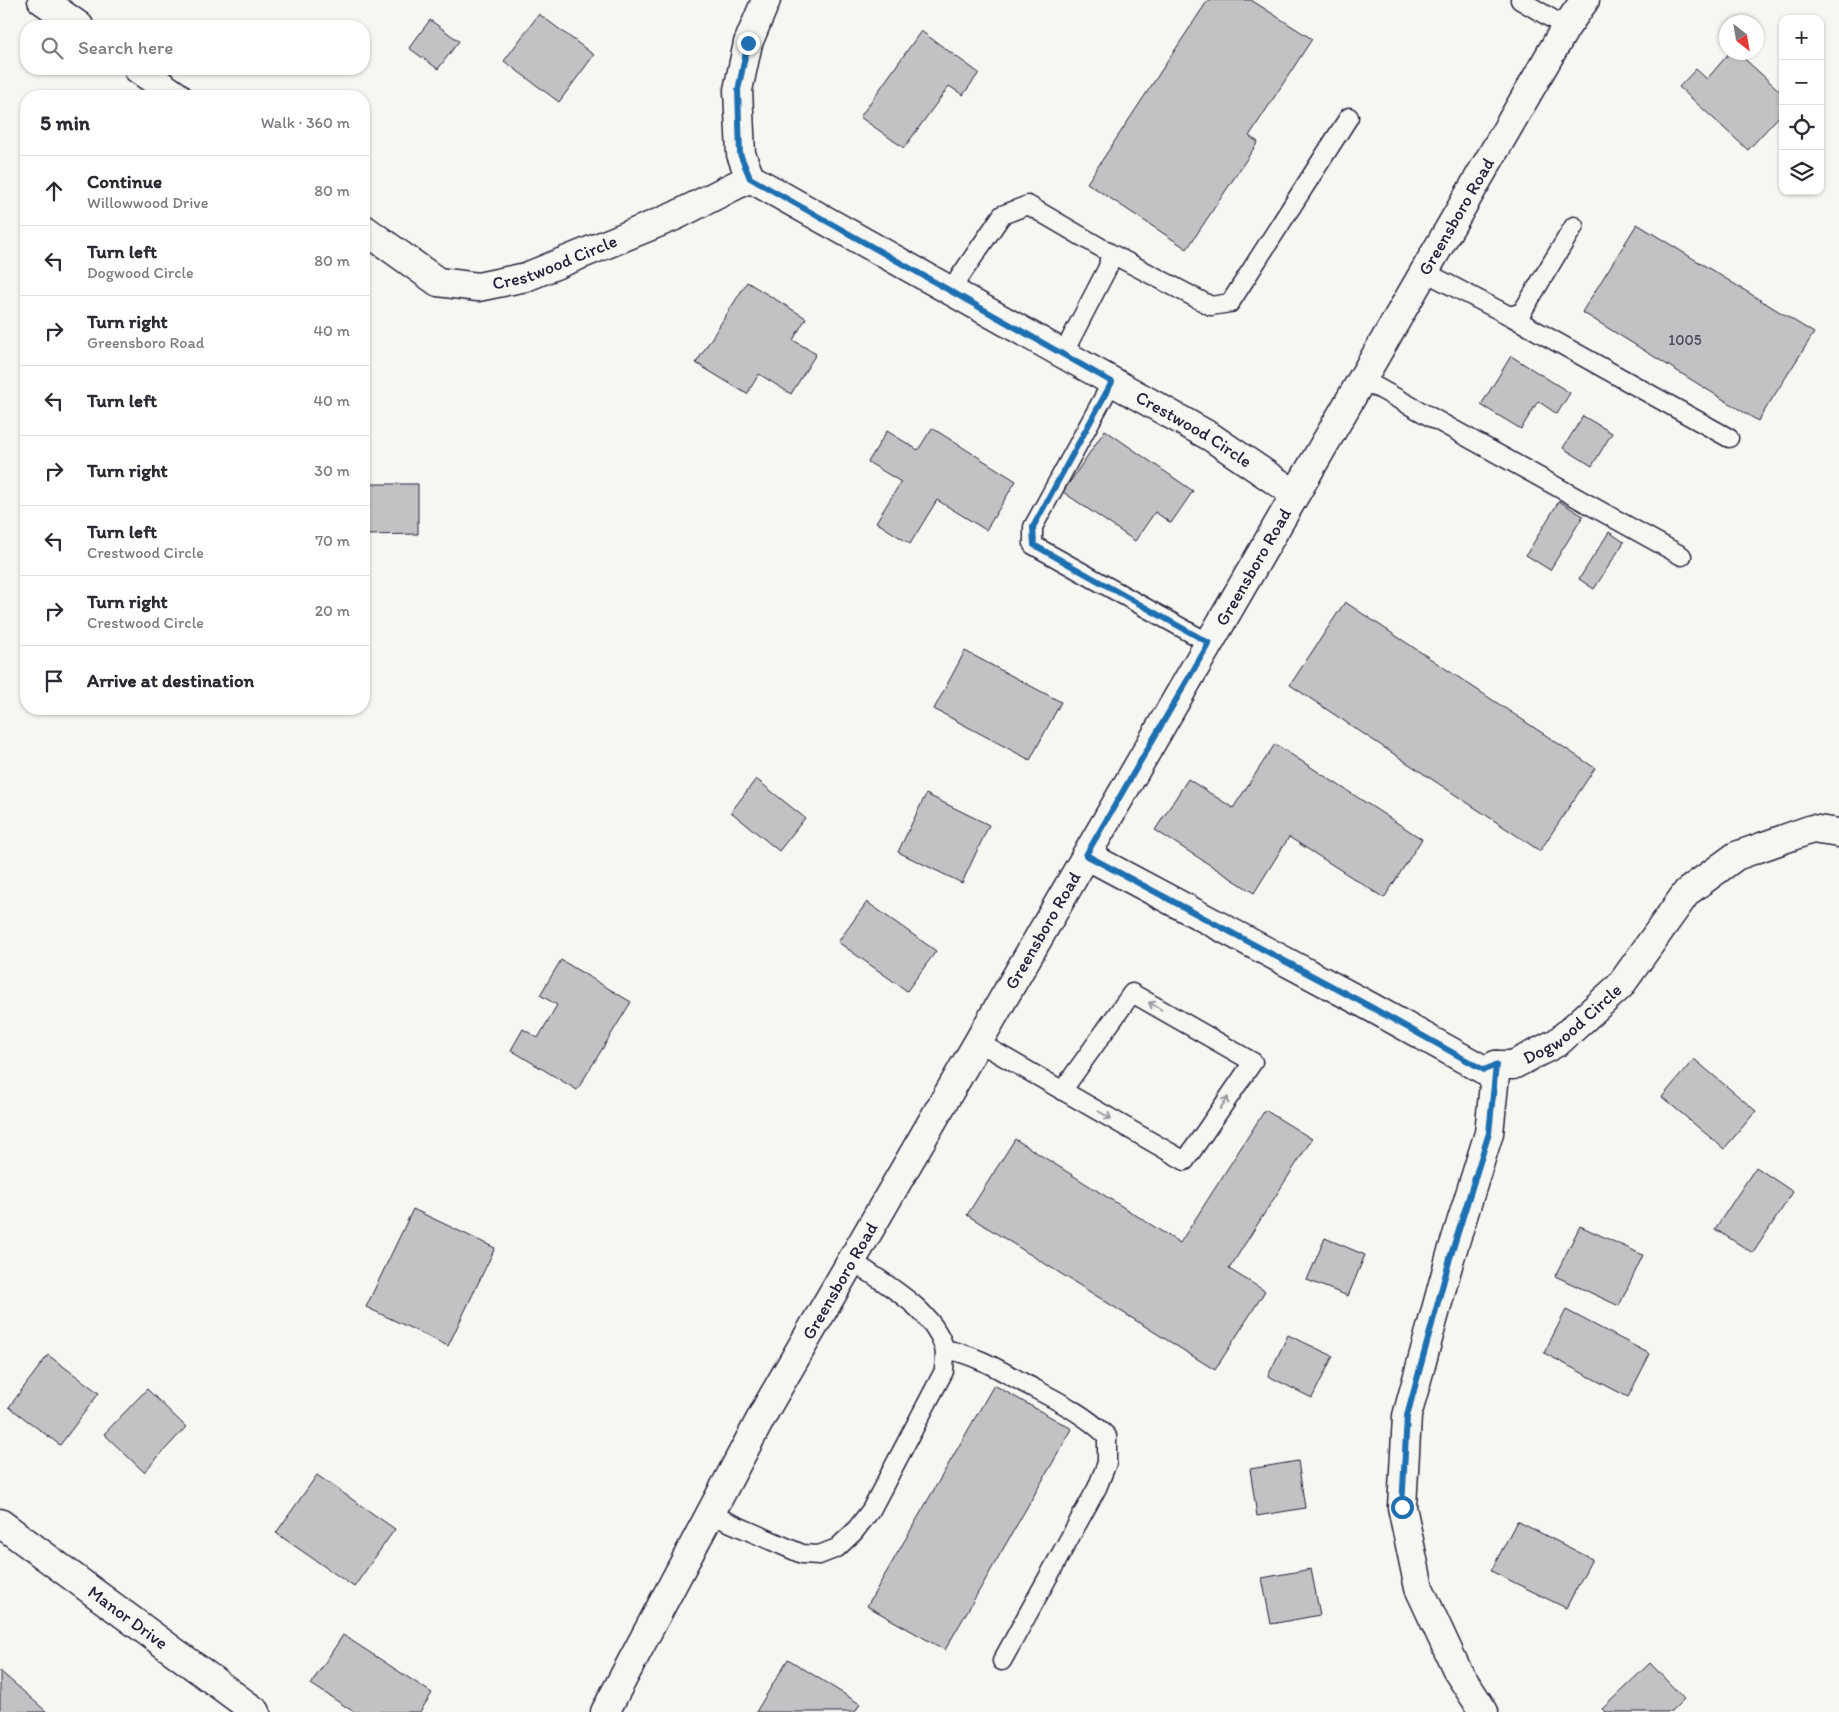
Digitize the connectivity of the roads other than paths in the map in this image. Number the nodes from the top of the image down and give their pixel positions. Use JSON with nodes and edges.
{"nodes":[{"id":1,"x":42,"y":0,"type":"edge"},
{"id":2,"x":766,"y":0,"type":"edge"},
{"id":3,"x":1520,"y":0,"type":"edge"},
{"id":4,"x":1585,"y":0,"type":"edge"},
{"id":5,"x":70,"y":20,"type":"edge"},
{"id":6,"x":1566,"y":27,"type":"junction"},
{"id":7,"x":147,"y":75,"type":"edge"},
{"id":8,"x":168,"y":90,"type":"edge"},
{"id":9,"x":1349,"y":118,"type":"dead end"},
{"id":10,"x":750,"y":178,"type":"junction"},
{"id":11,"x":1574,"y":226,"type":"dead end"},
{"id":12,"x":370,"y":233,"type":"edge"},
{"id":13,"x":1110,"y":253,"type":"junction"},
{"id":14,"x":1425,"y":272,"type":"junction"},
{"id":15,"x":950,"y":291,"type":"junction"},
{"id":16,"x":1510,"y":316,"type":"junction"},
{"id":17,"x":1063,"y":354,"type":"junction"},
{"id":18,"x":1362,"y":379,"type":"junction"},
{"id":19,"x":1112,"y":382,"type":"junction"},
{"id":20,"x":1729,"y":438,"type":"dead end"},
{"id":21,"x":1295,"y":494,"type":"junction"},
{"id":22,"x":1682,"y":556,"type":"dead end"},
{"id":23,"x":1209,"y":643,"type":"junction"},
{"id":24,"x":1839,"y":833,"type":"edge"},
{"id":25,"x":1086,"y":855,"type":"junction"},
{"id":26,"x":978,"y":1042,"type":"junction"},
{"id":27,"x":1496,"y":1065,"type":"junction"},
{"id":28,"x":1062,"y":1091,"type":"junction"},
{"id":29,"x":851,"y":1260,"type":"junction"},
{"id":30,"x":944,"y":1349,"type":"junction"},
{"id":31,"x":710,"y":1514,"type":"junction"},
{"id":32,"x":0,"y":1523,"type":"edge"},
{"id":33,"x":1002,"y":1661,"type":"dead end"},
{"id":34,"x":256,"y":1712,"type":"edge"},
{"id":35,"x":605,"y":1712,"type":"edge"},
{"id":36,"x":1484,"y":1712,"type":"edge"}],
"edges":[{"from":1,"to":5,"type":"street"},
{"from":2,"to":10,"type":"street"},
{"from":3,"to":6,"type":"lane"},
{"from":4,"to":6,"type":"street","name":"Greensboro Road"},
{"from":6,"to":14,"type":"street","name":"Greensboro Road"},
{"from":7,"to":8,"type":"street"},
{"from":9,"to":13,"type":"lane"},
{"from":10,"to":12,"type":"street","name":"Crestwood Circle"},
{"from":10,"to":15,"type":"street","name":"Crestwood Circle"},
{"from":11,"to":16,"type":"lane"},
{"from":13,"to":15,"type":"lane"},
{"from":13,"to":17,"type":"lane"},
{"from":14,"to":16,"type":"lane"},
{"from":14,"to":18,"type":"street","name":"Greensboro Road"},
{"from":15,"to":17,"type":"street","name":"Crestwood Circle"},
{"from":16,"to":20,"type":"lane"},
{"from":17,"to":19,"type":"street","name":"Crestwood Circle"},
{"from":18,"to":21,"type":"street","name":"Greensboro Road"},
{"from":18,"to":22,"type":"lane"},
{"from":19,"to":21,"type":"street","name":"Crestwood Circle"},
{"from":19,"to":23,"type":"lane"},
{"from":21,"to":23,"type":"street","name":"Greensboro Road"},
{"from":23,"to":25,"type":"street","name":"Greensboro Road"},
{"from":24,"to":27,"type":"street","name":"Dogwood Circle"},
{"from":25,"to":26,"type":"street","name":"Greensboro Road"},
{"from":25,"to":27,"type":"street","name":"Dogwood Circle"},
{"from":26,"to":28,"type":"lane"},
{"from":26,"to":29,"type":"street","name":"Greensboro Road"},
{"from":27,"to":36,"type":"street"},
{"from":28,"to":28,"type":"lane","one_way":true},
{"from":29,"to":30,"type":"lane"},
{"from":29,"to":31,"type":"street","name":"Greensboro Road"},
{"from":30,"to":31,"type":"lane"},
{"from":30,"to":33,"type":"lane"},
{"from":31,"to":35,"type":"street","name":"Greensboro Road"},
{"from":32,"to":34,"type":"street","name":"Manor Drive"}]}
